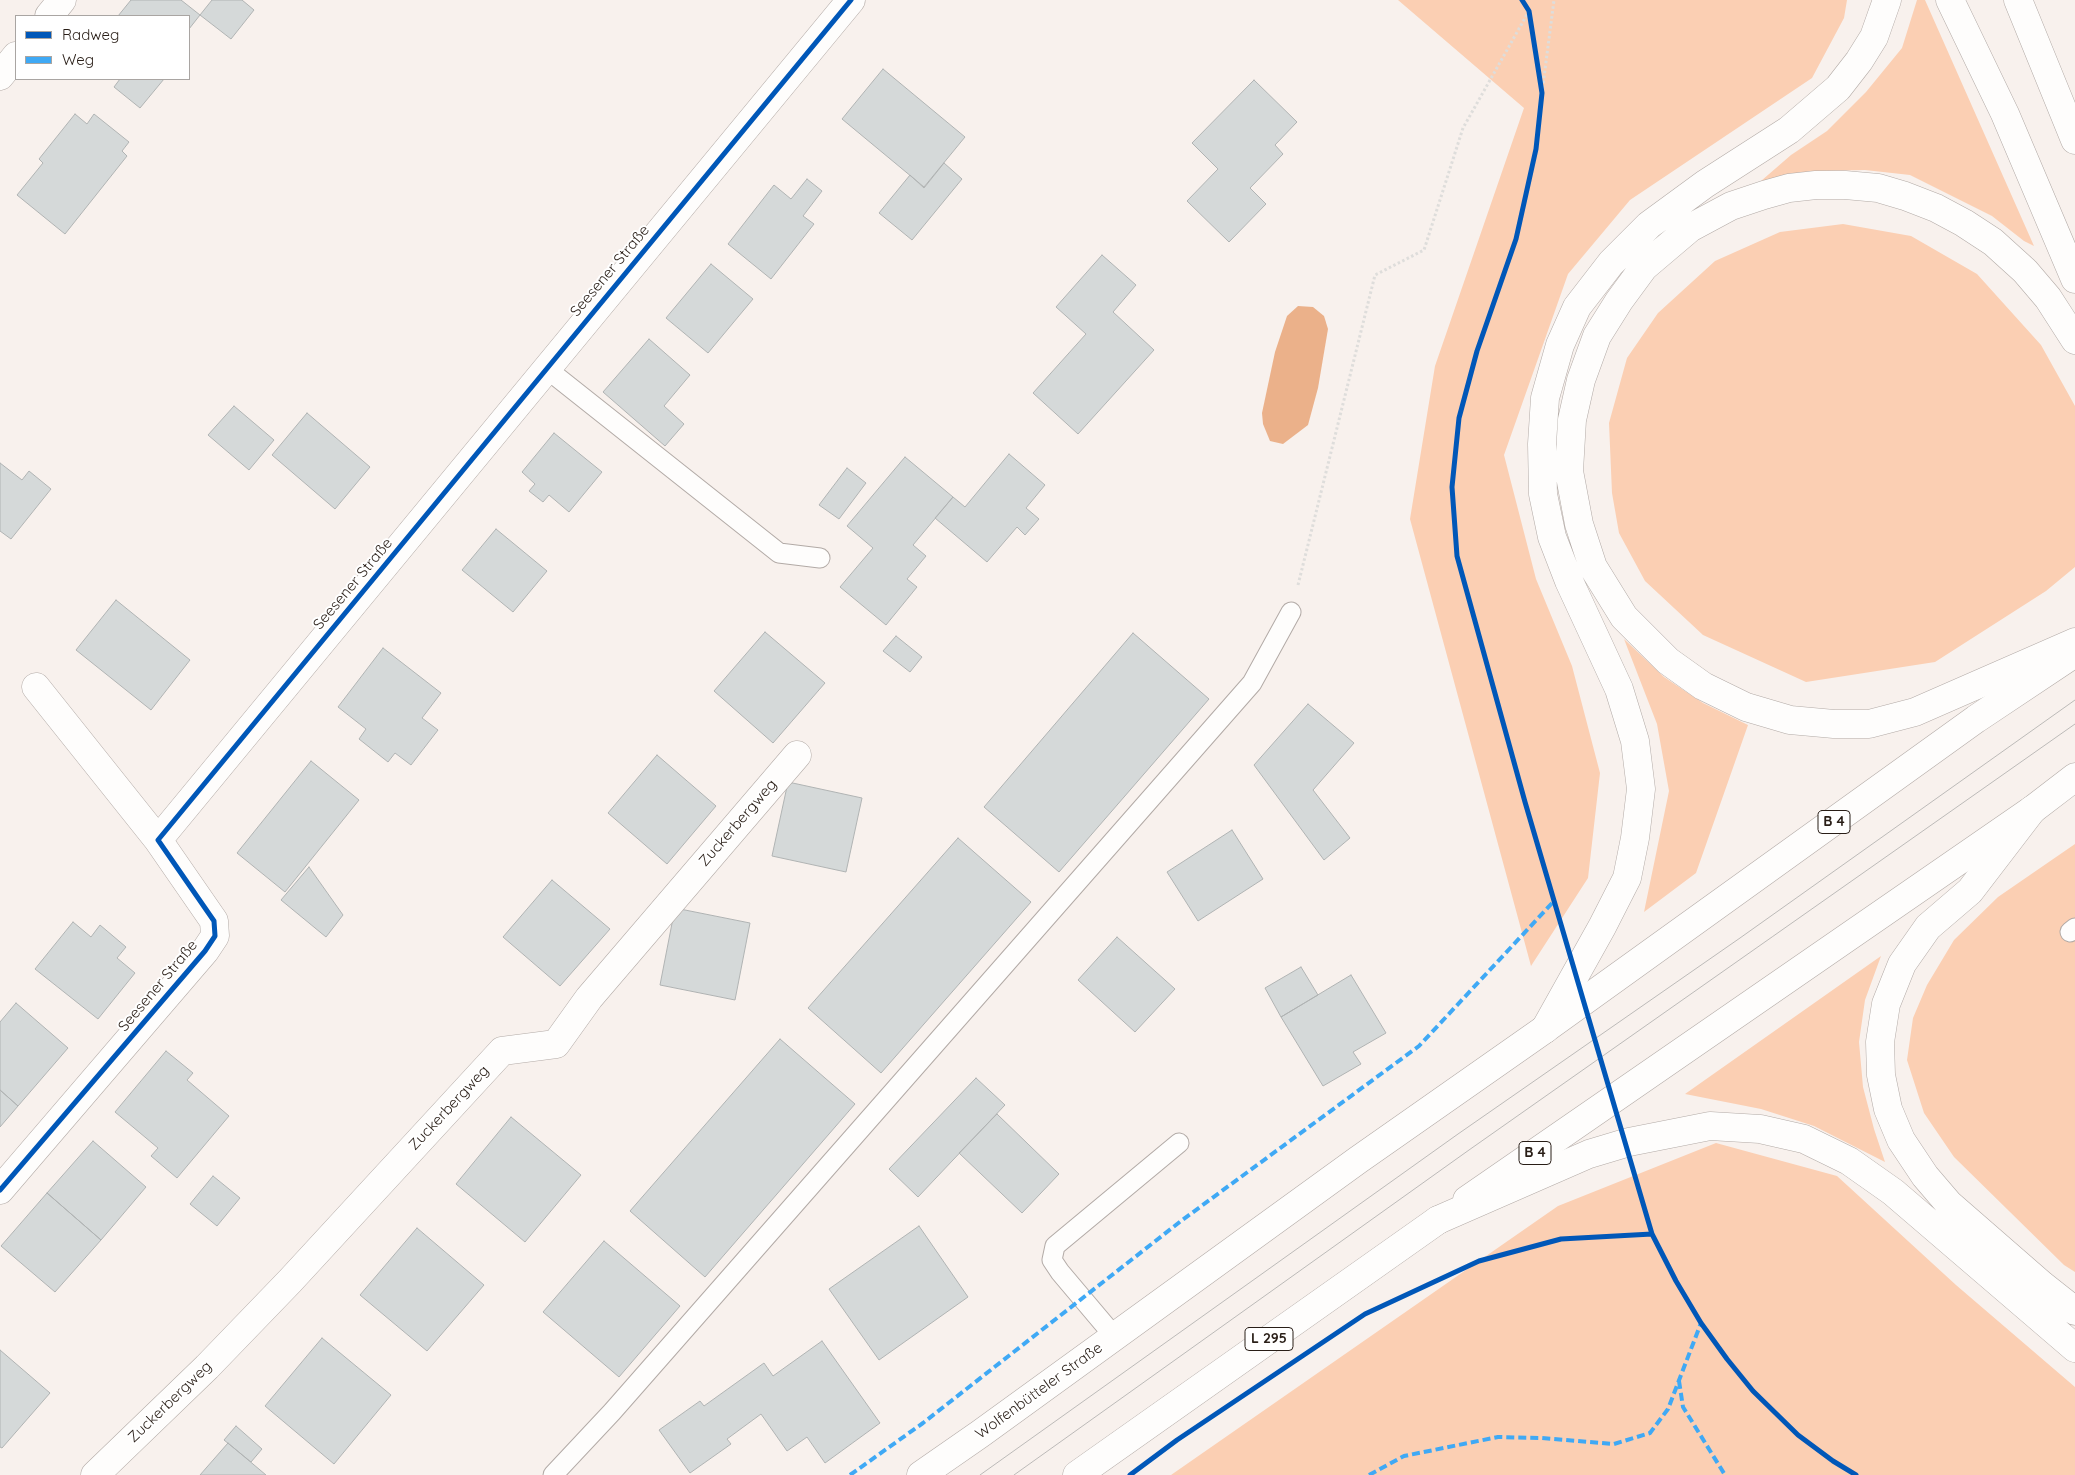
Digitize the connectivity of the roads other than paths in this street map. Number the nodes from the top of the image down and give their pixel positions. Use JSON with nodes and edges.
{"nodes":[{"id":1,"x":62,"y":0,"type":"edge"},
{"id":2,"x":851,"y":0,"type":"edge"},
{"id":3,"x":1887,"y":0,"type":"edge"},
{"id":4,"x":1950,"y":0,"type":"edge"},
{"id":5,"x":2018,"y":0,"type":"edge"},
{"id":6,"x":50,"y":15,"type":"edge"},
{"id":7,"x":15,"y":57,"type":"edge"},
{"id":8,"x":0,"y":76,"type":"edge"},
{"id":9,"x":2075,"y":140,"type":"edge"},
{"id":10,"x":2075,"y":279,"type":"edge"},
{"id":11,"x":2075,"y":340,"type":"edge"},
{"id":12,"x":547,"y":369,"type":"junction"},
{"id":13,"x":820,"y":558,"type":"dead end"},
{"id":14,"x":1291,"y":612,"type":"road end"},
{"id":15,"x":2075,"y":642,"type":"edge"},
{"id":16,"x":2075,"y":653,"type":"edge"},
{"id":17,"x":36,"y":687,"type":"dead end"},
{"id":18,"x":797,"y":754,"type":"dead end"},
{"id":19,"x":2075,"y":777,"type":"edge"},
{"id":20,"x":2032,"y":810,"type":"junction"},
{"id":21,"x":158,"y":840,"type":"junction"},
{"id":22,"x":1545,"y":1029,"type":"junction"},
{"id":23,"x":1179,"y":1143,"type":"dead end"},
{"id":24,"x":0,"y":1190,"type":"edge"},
{"id":25,"x":1438,"y":1220,"type":"junction"},
{"id":26,"x":2075,"y":1311,"type":"edge"},
{"id":27,"x":1114,"y":1336,"type":"junction"},
{"id":28,"x":2075,"y":1348,"type":"edge"},
{"id":29,"x":95,"y":1475,"type":"edge"},
{"id":30,"x":553,"y":1475,"type":"edge"},
{"id":31,"x":920,"y":1475,"type":"edge"},
{"id":32,"x":1077,"y":1475,"type":"edge"}],
"edges":[{"from":1,"to":6,"type":"main road"},
{"from":2,"to":12,"type":"main road","name":"Seesener Straße"},
{"from":3,"to":22,"type":"main road"},
{"from":4,"to":10,"type":"main road"},
{"from":5,"to":9,"type":"main road"},
{"from":7,"to":8,"type":"main road"},
{"from":11,"to":15,"type":"main road"},
{"from":12,"to":13,"type":"lane"},
{"from":12,"to":21,"type":"main road","name":"Seesener Straße"},
{"from":14,"to":30,"type":"lane"},
{"from":16,"to":22,"type":"main road","number":"B 4"},
{"from":17,"to":21,"type":"main road","name":"Seesener Straße"},
{"from":18,"to":29,"type":"main road","name":"Zuckerbergweg"},
{"from":19,"to":20,"type":"main road","number":"B 4"},
{"from":20,"to":25,"type":"main road","number":"B 4"},
{"from":20,"to":26,"type":"main road"},
{"from":21,"to":24,"type":"main road","name":"Seesener Straße"},
{"from":22,"to":27,"type":"main road","name":"Wolfenbütteler Straße"},
{"from":23,"to":27,"type":"lane"},
{"from":25,"to":28,"type":"main road"},
{"from":25,"to":32,"type":"main road","number":"L 295"},
{"from":27,"to":31,"type":"main road","name":"Wolfenbütteler Straße"}]}
